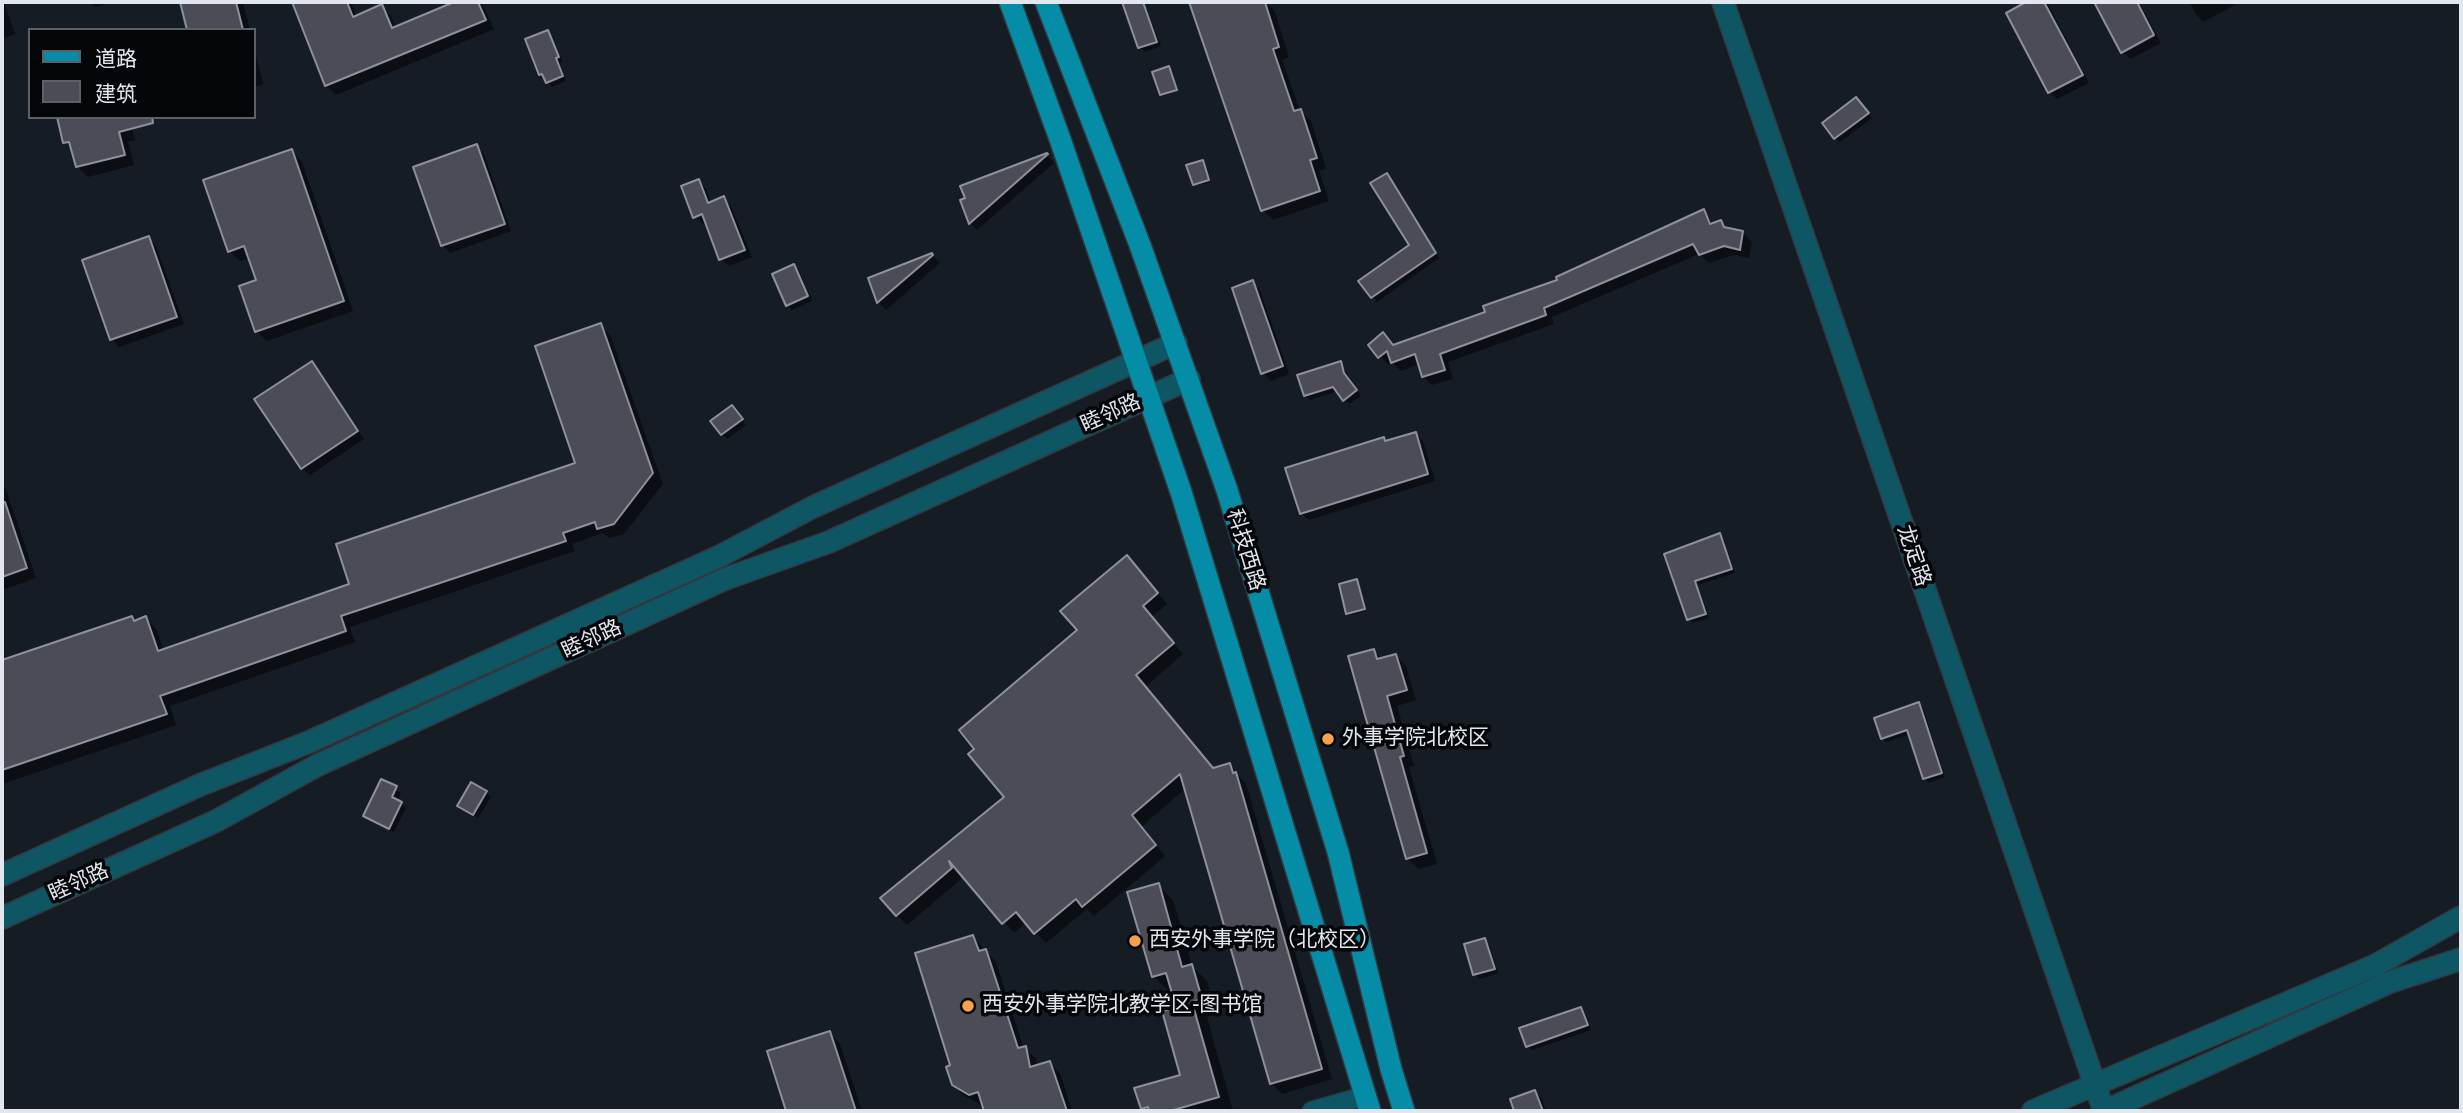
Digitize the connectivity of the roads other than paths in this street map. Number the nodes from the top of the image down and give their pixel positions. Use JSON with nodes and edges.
{"nodes":[{"id":1,"x":1010,"y":2,"type":"edge"},
{"id":2,"x":1046,"y":2,"type":"edge"},
{"id":3,"x":1723,"y":2,"type":"edge"},
{"id":4,"x":1176,"y":343,"type":"junction"},
{"id":5,"x":1136,"y":361,"type":"junction"},
{"id":6,"x":1189,"y":379,"type":"junction"},
{"id":7,"x":1148,"y":397,"type":"junction"},
{"id":8,"x":2,"y":875,"type":"edge"},
{"id":9,"x":2461,"y":917,"type":"edge"},
{"id":10,"x":2,"y":918,"type":"edge"},
{"id":11,"x":2461,"y":959,"type":"edge"},
{"id":12,"x":2095,"y":1085,"type":"junction"},
{"id":13,"x":1367,"y":1104,"type":"edge"},
{"id":14,"x":1312,"y":1111,"type":"edge"},
{"id":15,"x":1404,"y":1111,"type":"edge"},
{"id":16,"x":2033,"y":1111,"type":"edge"},
{"id":17,"x":2104,"y":1111,"type":"edge"}],
"edges":[{"from":1,"to":5,"type":"main road"},
{"from":2,"to":4,"type":"main road","name":"科技西路"},
{"from":3,"to":12,"type":"street","name":"龙定路"},
{"from":4,"to":5,"type":"street","name":"睦邻路"},
{"from":4,"to":6,"type":"main road","name":"科技西路"},
{"from":5,"to":7,"type":"main road"},
{"from":5,"to":8,"type":"street","name":"睦邻路"},
{"from":6,"to":7,"type":"street","name":"睦邻路"},
{"from":6,"to":15,"type":"main road","name":"科技西路"},
{"from":7,"to":10,"type":"street","name":"睦邻路"},
{"from":7,"to":13,"type":"main road"},
{"from":9,"to":12,"type":"street"},
{"from":11,"to":17,"type":"street"},
{"from":12,"to":16,"type":"street"},
{"from":12,"to":17,"type":"street","name":"龙定路"},
{"from":13,"to":14,"type":"street"}]}
